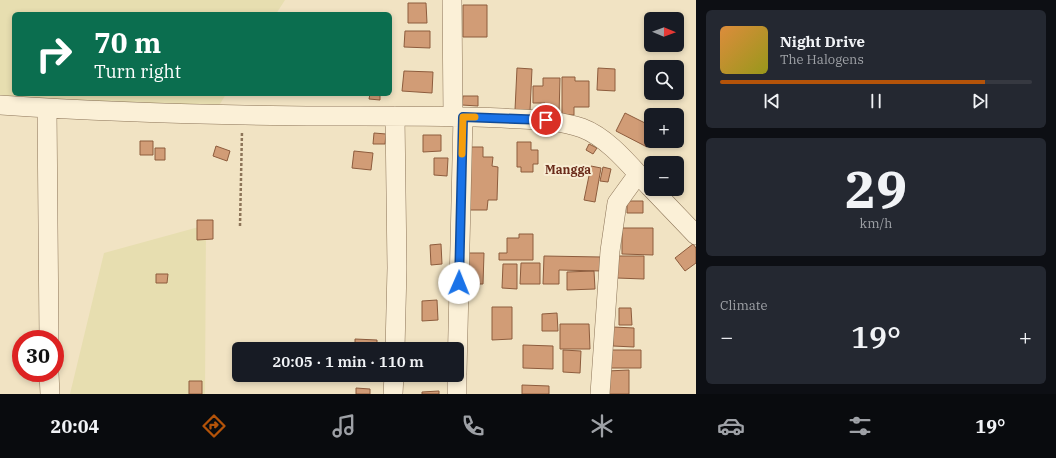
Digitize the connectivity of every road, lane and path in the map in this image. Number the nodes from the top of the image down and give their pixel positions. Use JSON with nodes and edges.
{"nodes":[{"id":1,"x":452,"y":0,"type":"edge"},
{"id":2,"x":0,"y":105,"type":"edge"},
{"id":3,"x":47,"y":108,"type":"junction"},
{"id":4,"x":242,"y":115,"type":"junction"},
{"id":5,"x":395,"y":116,"type":"junction"},
{"id":6,"x":458,"y":117,"type":"junction"},
{"id":7,"x":638,"y":174,"type":"junction"},
{"id":8,"x":644,"y":180,"type":"edge"},
{"id":9,"x":660,"y":196,"type":"edge"},
{"id":10,"x":240,"y":226,"type":"dead end"},
{"id":11,"x":696,"y":233,"type":"edge"},
{"id":12,"x":49,"y":330,"type":"edge"},
{"id":13,"x":395,"y":342,"type":"edge"},
{"id":14,"x":457,"y":342,"type":"edge"},
{"id":15,"x":49,"y":382,"type":"edge"},
{"id":16,"x":394,"y":382,"type":"edge"},
{"id":17,"x":457,"y":382,"type":"edge"},
{"id":18,"x":50,"y":394,"type":"edge"},
{"id":19,"x":393,"y":394,"type":"edge"},
{"id":20,"x":456,"y":394,"type":"edge"},
{"id":21,"x":600,"y":394,"type":"edge"}],
"edges":[{"from":1,"to":6,"type":"street"},
{"from":2,"to":3,"type":"street"},
{"from":3,"to":4,"type":"street"},
{"from":3,"to":12,"type":"street"},
{"from":4,"to":5,"type":"street"},
{"from":4,"to":10,"type":"path"},
{"from":5,"to":6,"type":"street"},
{"from":5,"to":13,"type":"street"},
{"from":6,"to":7,"type":"street"},
{"from":6,"to":14,"type":"street"},
{"from":7,"to":8,"type":"street"},
{"from":7,"to":21,"type":"street"},
{"from":9,"to":11,"type":"street"},
{"from":15,"to":18,"type":"street"},
{"from":16,"to":19,"type":"street"},
{"from":17,"to":20,"type":"street"}]}
